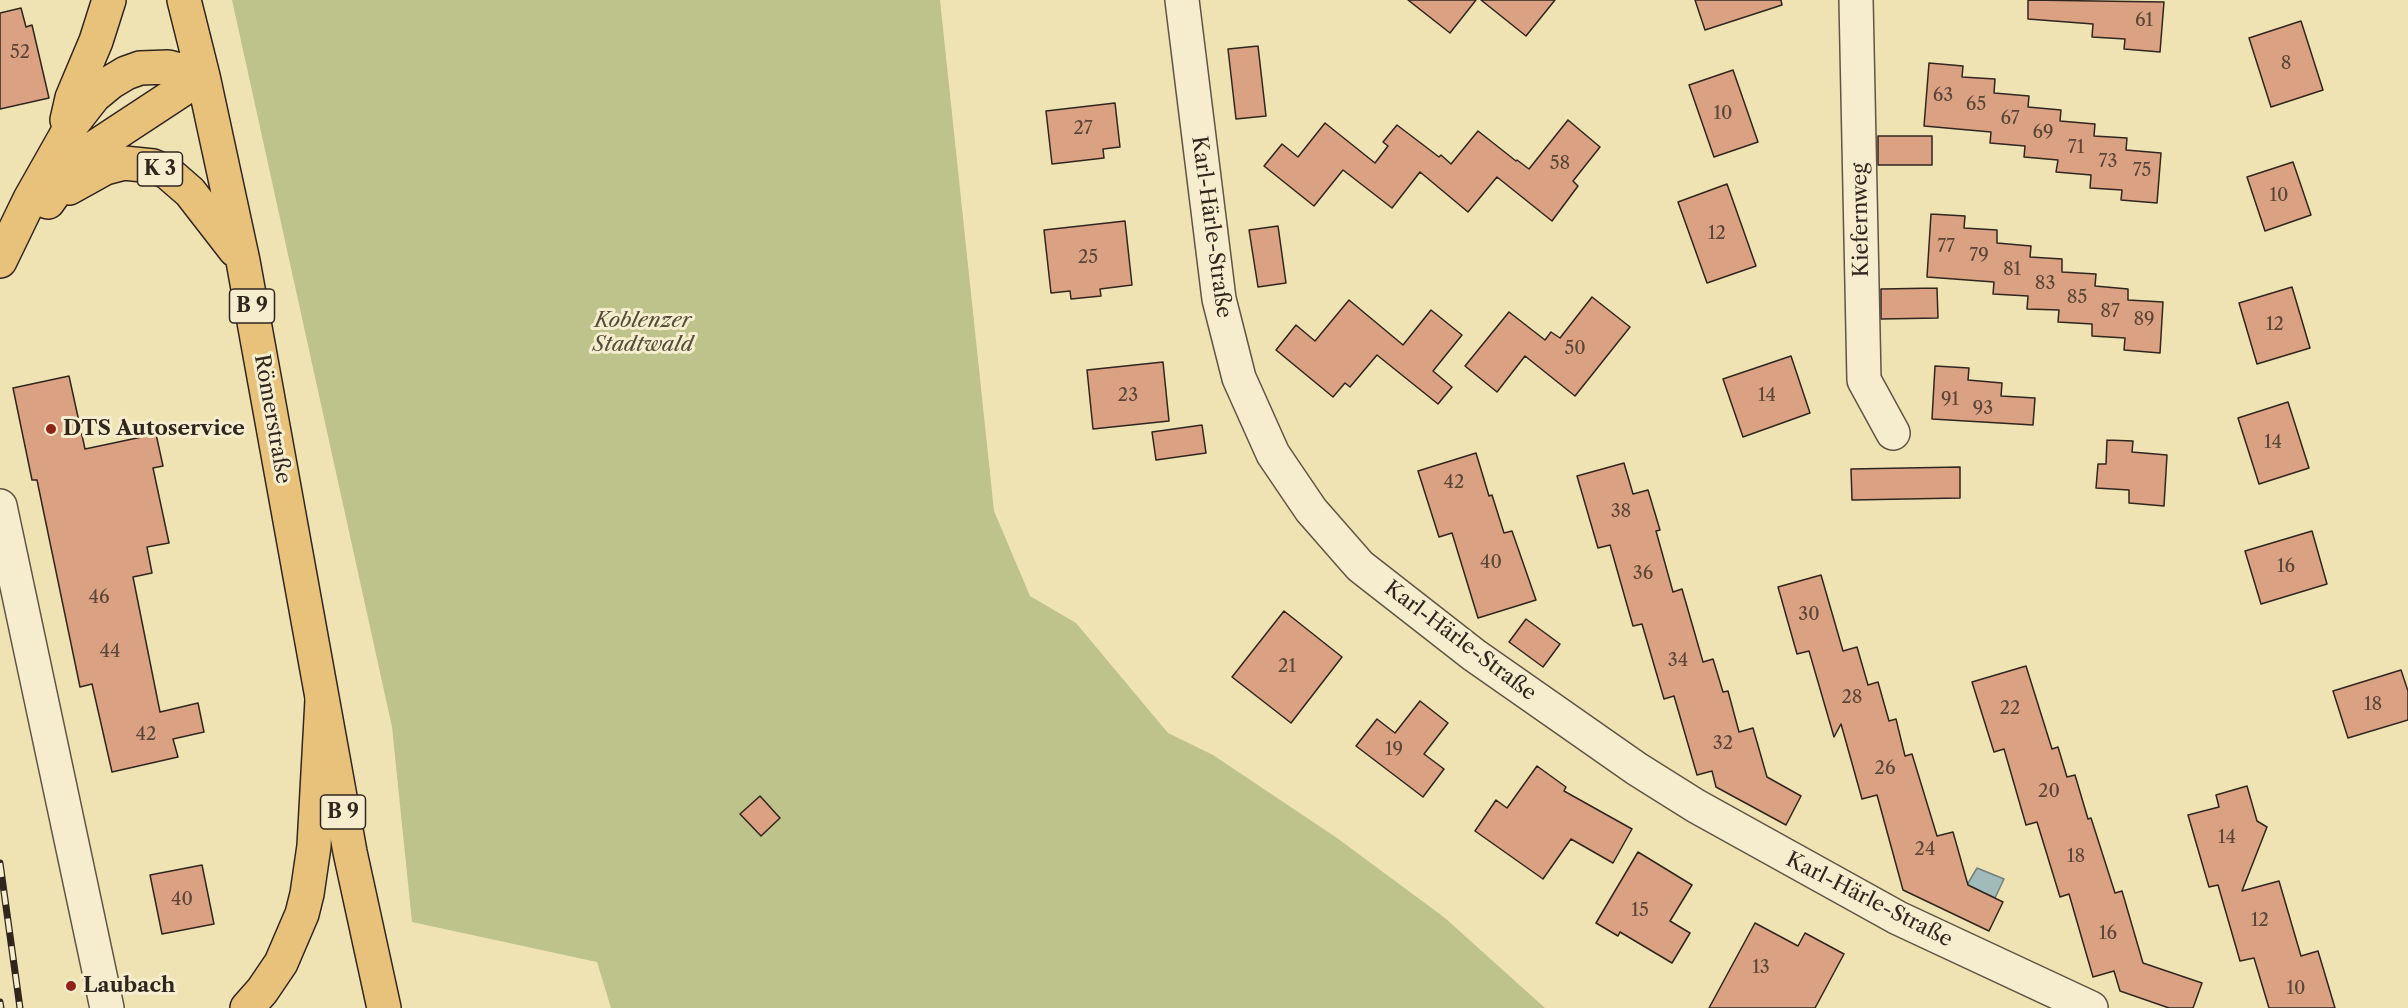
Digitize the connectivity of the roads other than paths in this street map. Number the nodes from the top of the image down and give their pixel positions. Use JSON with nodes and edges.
{"nodes":[{"id":1,"x":109,"y":0,"type":"edge"},
{"id":2,"x":184,"y":0,"type":"edge"},
{"id":3,"x":1182,"y":0,"type":"edge"},
{"id":4,"x":1856,"y":0,"type":"edge"},
{"id":5,"x":203,"y":76,"type":"junction"},
{"id":6,"x":64,"y":139,"type":"junction"},
{"id":7,"x":47,"y":202,"type":"junction"},
{"id":8,"x":0,"y":261,"type":"edge"},
{"id":9,"x":243,"y":261,"type":"junction"},
{"id":10,"x":0,"y":280,"type":"edge"},
{"id":11,"x":1893,"y":433,"type":"dead end"},
{"id":12,"x":0,"y":506,"type":"edge"},
{"id":13,"x":322,"y":700,"type":"junction"},
{"id":14,"x":107,"y":1008,"type":"edge"},
{"id":15,"x":247,"y":1008,"type":"edge"},
{"id":16,"x":384,"y":1008,"type":"edge"},
{"id":17,"x":2091,"y":1008,"type":"edge"}],
"edges":[{"from":1,"to":6,"type":"main road"},
{"from":2,"to":5,"type":"main road","name":"Römerstraße"},
{"from":3,"to":17,"type":"street","name":"Karl-Härle-Straße"},
{"from":4,"to":11,"type":"street","name":"Kiefernweg"},
{"from":5,"to":6,"type":"main road"},
{"from":5,"to":7,"type":"main road","number":"K 3"},
{"from":5,"to":9,"type":"main road","name":"Römerstraße"},
{"from":6,"to":8,"type":"main road"},
{"from":7,"to":9,"type":"main road","number":"K 3"},
{"from":7,"to":10,"type":"main road","number":"K 3"},
{"from":9,"to":13,"type":"main road","name":"Römerstraße","number":"B 9"},
{"from":12,"to":14,"type":"street"},
{"from":13,"to":15,"type":"main road"},
{"from":13,"to":16,"type":"main road","number":"B 9"}]}
